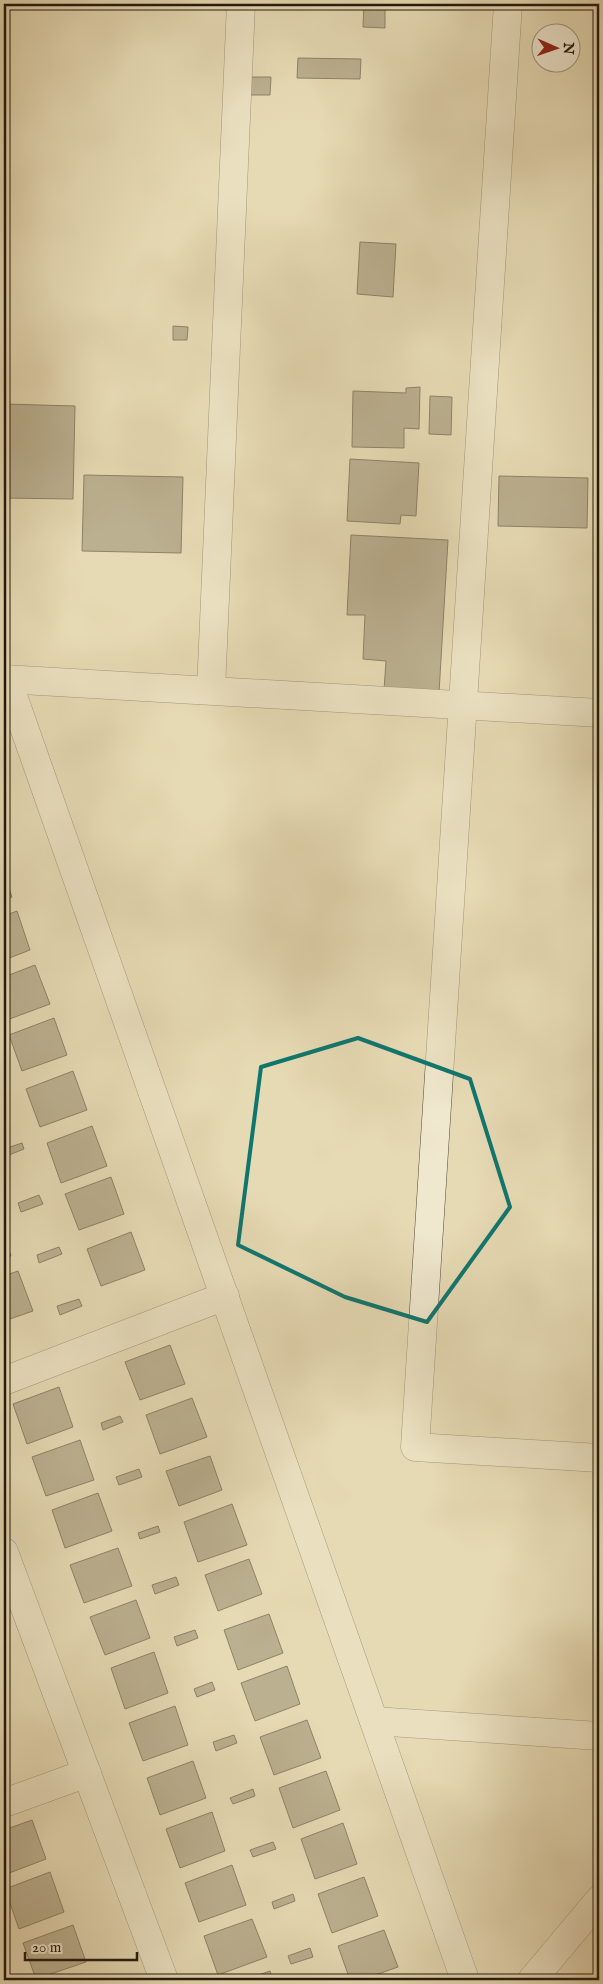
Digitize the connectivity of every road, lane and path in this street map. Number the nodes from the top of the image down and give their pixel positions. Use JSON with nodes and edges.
{"nodes":[{"id":1,"x":241,"y":4,"type":"edge"},
{"id":2,"x":508,"y":4,"type":"edge"},
{"id":3,"x":5,"y":679,"type":"edge"},
{"id":4,"x":211,"y":690,"type":"junction"},
{"id":5,"x":463,"y":705,"type":"junction"},
{"id":6,"x":599,"y":713,"type":"edge"},
{"id":7,"x":225,"y":1296,"type":"junction"},
{"id":8,"x":4,"y":1381,"type":"edge"},
{"id":9,"x":599,"y":1458,"type":"edge"},
{"id":10,"x":4,"y":1552,"type":"edge"},
{"id":11,"x":374,"y":1721,"type":"junction"},
{"id":12,"x":599,"y":1736,"type":"edge"},
{"id":13,"x":87,"y":1773,"type":"junction"},
{"id":14,"x":4,"y":1803,"type":"edge"},
{"id":15,"x":599,"y":1900,"type":"edge"},
{"id":16,"x":164,"y":1980,"type":"edge"},
{"id":17,"x":465,"y":1980,"type":"edge"},
{"id":18,"x":532,"y":1980,"type":"edge"}],
"edges":[{"from":1,"to":4,"type":"street"},
{"from":2,"to":5,"type":"street"},
{"from":3,"to":4,"type":"street"},
{"from":3,"to":7,"type":"street"},
{"from":4,"to":5,"type":"street"},
{"from":5,"to":6,"type":"street"},
{"from":5,"to":9,"type":"street"},
{"from":7,"to":8,"type":"street"},
{"from":7,"to":11,"type":"street"},
{"from":10,"to":13,"type":"street"},
{"from":11,"to":12,"type":"street"},
{"from":11,"to":17,"type":"street"},
{"from":13,"to":14,"type":"street"},
{"from":13,"to":16,"type":"street"},
{"from":15,"to":18,"type":"street"}]}
